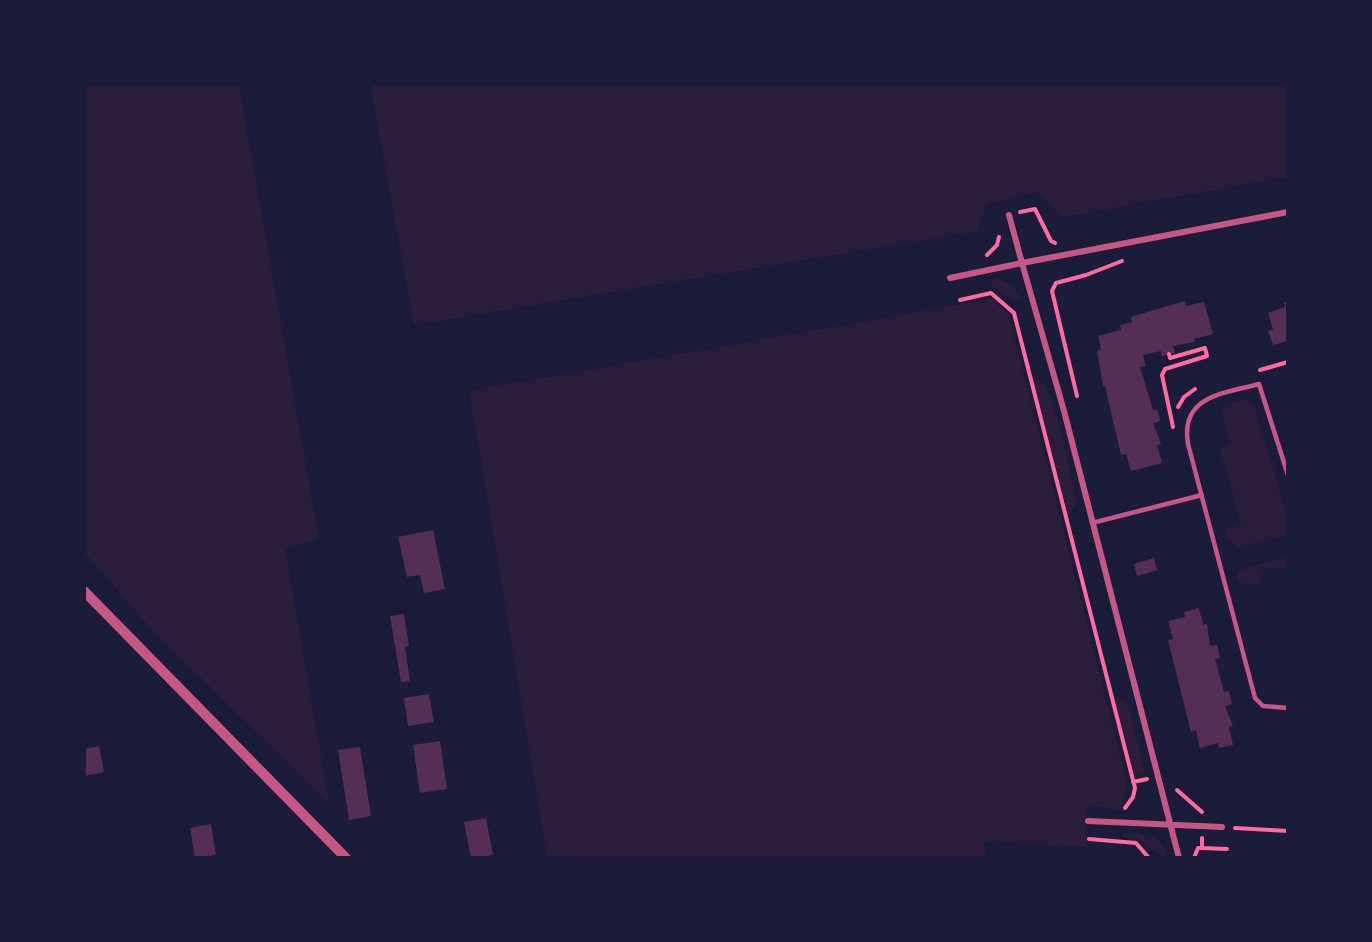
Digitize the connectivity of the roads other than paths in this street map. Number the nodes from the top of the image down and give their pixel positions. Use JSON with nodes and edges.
{"nodes":[{"id":1,"x":1288,"y":212,"type":"edge"},
{"id":2,"x":1009,"y":215,"type":"road end"},
{"id":3,"x":1022,"y":263,"type":"junction"},
{"id":4,"x":950,"y":278,"type":"dead end"},
{"id":5,"x":1288,"y":475,"type":"edge"},
{"id":6,"x":1202,"y":495,"type":"junction"},
{"id":7,"x":1092,"y":523,"type":"junction"},
{"id":8,"x":84,"y":591,"type":"edge"},
{"id":9,"x":1288,"y":708,"type":"edge"},
{"id":10,"x":1088,"y":821,"type":"dead end"},
{"id":11,"x":1170,"y":823,"type":"junction"},
{"id":12,"x":1222,"y":827,"type":"road end"},
{"id":13,"x":346,"y":858,"type":"edge"},
{"id":14,"x":1179,"y":858,"type":"edge"}],
"edges":[{"from":1,"to":3,"type":"street"},
{"from":2,"to":3,"type":"street"},
{"from":3,"to":4,"type":"street"},
{"from":3,"to":7,"type":"street"},
{"from":5,"to":6,"type":"lane"},
{"from":6,"to":7,"type":"lane"},
{"from":6,"to":9,"type":"lane"},
{"from":7,"to":11,"type":"street"},
{"from":8,"to":13,"type":"street"},
{"from":10,"to":11,"type":"street"},
{"from":11,"to":12,"type":"street"},
{"from":11,"to":14,"type":"street"}]}
